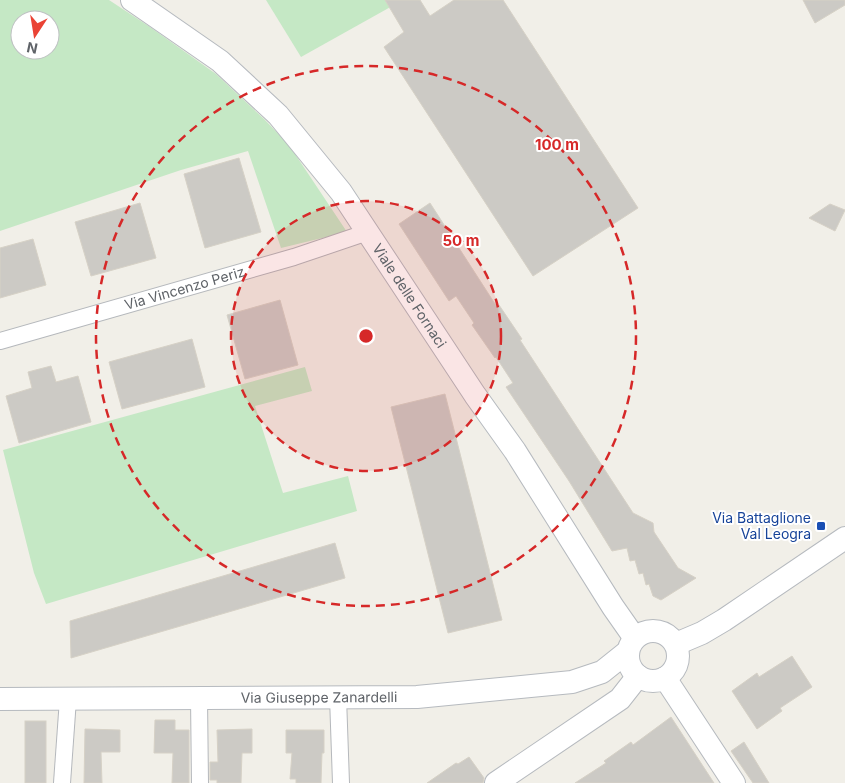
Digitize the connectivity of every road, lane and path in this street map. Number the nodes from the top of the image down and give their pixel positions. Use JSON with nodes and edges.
{"nodes":[{"id":1,"x":132,"y":0,"type":"edge"},
{"id":2,"x":368,"y":232,"type":"junction"},
{"id":3,"x":0,"y":341,"type":"edge"},
{"id":4,"x":845,"y":538,"type":"edge"},
{"id":5,"x":631,"y":644,"type":"junction"},
{"id":6,"x":676,"y":644,"type":"junction"},
{"id":7,"x":638,"y":676,"type":"junction"},
{"id":8,"x":665,"y":678,"type":"junction"},
{"id":9,"x":338,"y":697,"type":"junction"},
{"id":10,"x":199,"y":698,"type":"junction"},
{"id":11,"x":0,"y":699,"type":"edge"},
{"id":12,"x":68,"y":699,"type":"junction"},
{"id":13,"x":62,"y":783,"type":"edge"},
{"id":14,"x":200,"y":783,"type":"edge"},
{"id":15,"x":340,"y":783,"type":"edge"},
{"id":16,"x":496,"y":783,"type":"edge"},
{"id":17,"x":734,"y":783,"type":"edge"}],
"edges":[{"from":1,"to":2,"type":"street","name":"Viale delle Fornaci"},
{"from":2,"to":3,"type":"street","name":"Via Vincenzo Periz"},
{"from":2,"to":5,"type":"street","name":"Viale delle Fornaci"},
{"from":4,"to":6,"type":"street"},
{"from":5,"to":6,"type":"street"},
{"from":5,"to":7,"type":"street"},
{"from":5,"to":9,"type":"street","name":"Via Giuseppe Zanardelli"},
{"from":6,"to":8,"type":"street"},
{"from":7,"to":8,"type":"street"},
{"from":7,"to":16,"type":"street"},
{"from":8,"to":17,"type":"street"},
{"from":9,"to":10,"type":"street","name":"Via Giuseppe Zanardelli"},
{"from":9,"to":15,"type":"street"},
{"from":10,"to":12,"type":"street","name":"Via Giuseppe Zanardelli"},
{"from":10,"to":14,"type":"street"},
{"from":11,"to":12,"type":"street","name":"Via Giuseppe Zanardelli"},
{"from":12,"to":13,"type":"street"}]}
